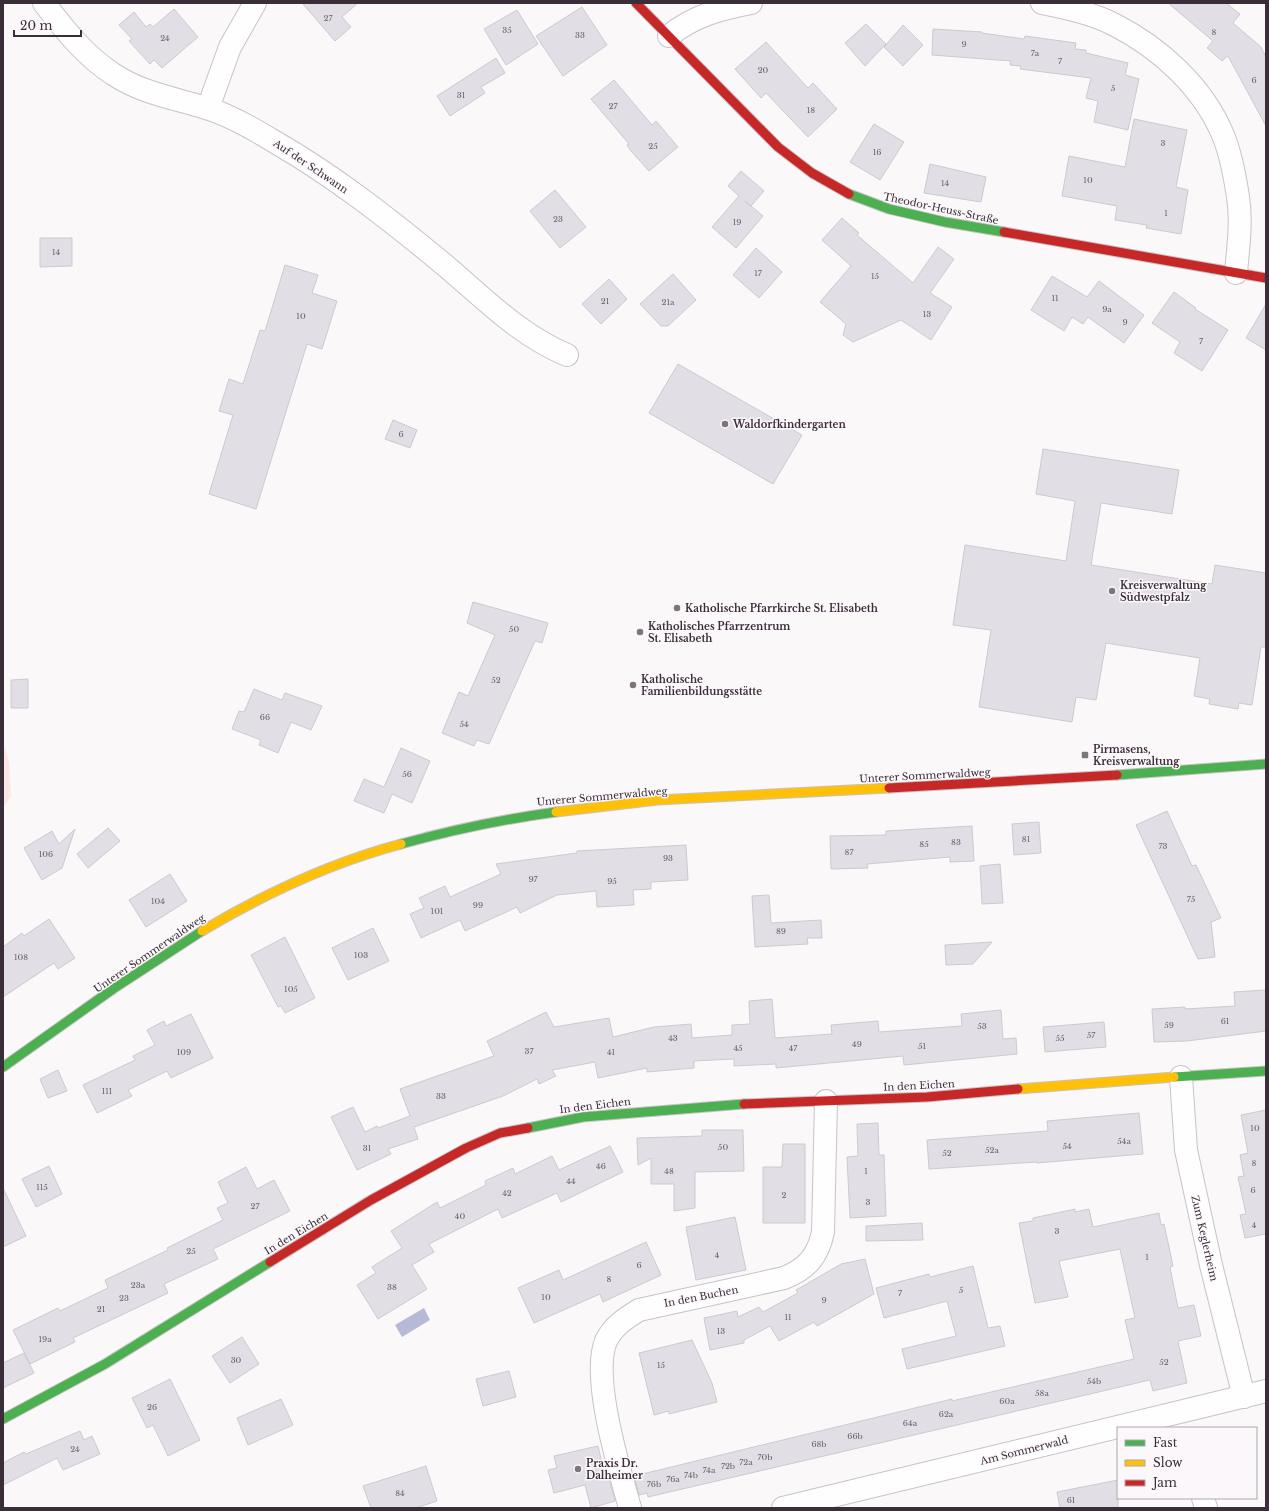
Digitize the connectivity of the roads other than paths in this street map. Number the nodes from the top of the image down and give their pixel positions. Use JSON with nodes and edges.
{"nodes":[{"id":1,"x":44,"y":3,"type":"edge"},
{"id":2,"x":255,"y":3,"type":"edge"},
{"id":3,"x":636,"y":3,"type":"edge"},
{"id":4,"x":751,"y":3,"type":"edge"},
{"id":5,"x":1042,"y":3,"type":"edge"},
{"id":6,"x":669,"y":36,"type":"junction"},
{"id":7,"x":208,"y":108,"type":"junction"},
{"id":8,"x":1236,"y":273,"type":"junction"},
{"id":9,"x":1266,"y":278,"type":"edge"},
{"id":10,"x":567,"y":355,"type":"dead end"},
{"id":11,"x":1266,"y":764,"type":"edge"},
{"id":12,"x":3,"y":1067,"type":"edge"},
{"id":13,"x":1266,"y":1071,"type":"edge"},
{"id":14,"x":1181,"y":1077,"type":"junction"},
{"id":15,"x":826,"y":1101,"type":"junction"},
{"id":16,"x":1266,"y":1391,"type":"edge"},
{"id":17,"x":1244,"y":1397,"type":"junction"},
{"id":18,"x":3,"y":1418,"type":"edge"},
{"id":19,"x":1186,"y":1420,"type":"edge"},
{"id":20,"x":1154,"y":1427,"type":"edge"},
{"id":21,"x":1117,"y":1435,"type":"edge"},
{"id":22,"x":630,"y":1508,"type":"edge"},
{"id":23,"x":783,"y":1508,"type":"edge"}],
"edges":[{"from":1,"to":7,"type":"street","name":"Auf der Schwann"},
{"from":2,"to":7,"type":"street"},
{"from":3,"to":6,"type":"street","name":"Theodor-Heuss-Straße"},
{"from":4,"to":6,"type":"street"},
{"from":5,"to":8,"type":"street"},
{"from":6,"to":8,"type":"street","name":"Theodor-Heuss-Straße"},
{"from":7,"to":10,"type":"street","name":"Auf der Schwann"},
{"from":8,"to":9,"type":"street","name":"Theodor-Heuss-Straße"},
{"from":11,"to":12,"type":"street","name":"Unterer Sommerwaldweg"},
{"from":13,"to":14,"type":"street","name":"In den Eichen"},
{"from":14,"to":15,"type":"street","name":"In den Eichen"},
{"from":14,"to":17,"type":"street","name":"Zum Keglerheim"},
{"from":15,"to":18,"type":"street","name":"In den Eichen"},
{"from":15,"to":22,"type":"street","name":"In den Buchen"},
{"from":16,"to":17,"type":"street","name":"Am Sommerwald"},
{"from":17,"to":19,"type":"street","name":"Am Sommerwald"},
{"from":19,"to":20,"type":"street","name":"Am Sommerwald"},
{"from":21,"to":23,"type":"street","name":"Am Sommerwald"}]}
